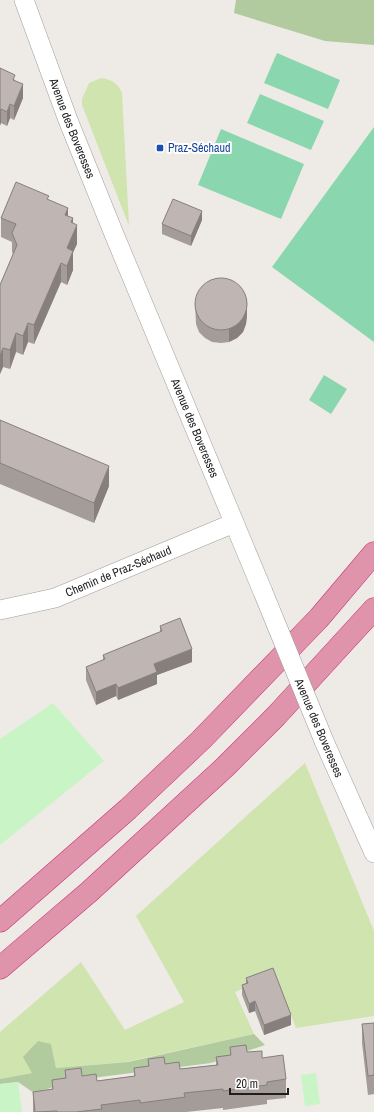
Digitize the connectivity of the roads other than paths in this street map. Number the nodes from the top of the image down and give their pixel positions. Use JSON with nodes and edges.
{"nodes":[{"id":1,"x":24,"y":0,"type":"edge"},
{"id":2,"x":234,"y":523,"type":"junction"},
{"id":3,"x":374,"y":553,"type":"edge"},
{"id":4,"x":374,"y":609,"type":"edge"},
{"id":5,"x":0,"y":610,"type":"edge"},
{"id":6,"x":374,"y":853,"type":"edge"},
{"id":7,"x":0,"y":921,"type":"edge"},
{"id":8,"x":0,"y":968,"type":"edge"}],
"edges":[{"from":1,"to":2,"type":"street","name":"Avenue des Boveresses"},
{"from":2,"to":5,"type":"street","name":"Chemin de Praz-Séchaud"},
{"from":2,"to":6,"type":"street","name":"Avenue des Boveresses","bridge":true},
{"from":3,"to":7,"type":"highway"},
{"from":4,"to":8,"type":"highway"}]}
